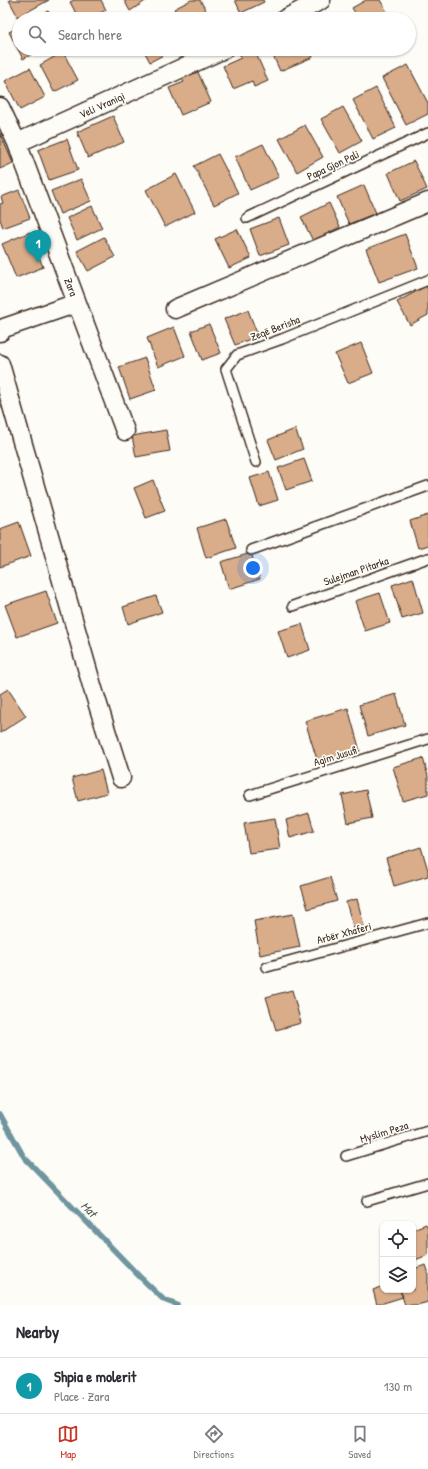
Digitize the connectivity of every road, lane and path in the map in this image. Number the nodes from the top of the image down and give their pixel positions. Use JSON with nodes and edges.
{"nodes":[{"id":1,"x":321,"y":0,"type":"edge"},
{"id":2,"x":298,"y":12,"type":"edge"},
{"id":3,"x":209,"y":56,"type":"edge"},
{"id":4,"x":0,"y":107,"type":"edge"},
{"id":5,"x":428,"y":133,"type":"edge"},
{"id":6,"x":17,"y":143,"type":"junction"},
{"id":7,"x":428,"y":202,"type":"edge"},
{"id":8,"x":247,"y":218,"type":"dead end"},
{"id":9,"x":428,"y":280,"type":"edge"},
{"id":10,"x":77,"y":303,"type":"junction"},
{"id":11,"x":175,"y":309,"type":"dead end"},
{"id":12,"x":0,"y":332,"type":"edge"},
{"id":13,"x":0,"y":364,"type":"edge"},
{"id":14,"x":125,"y":430,"type":"dead end"},
{"id":15,"x":256,"y":462,"type":"dead end"},
{"id":16,"x":428,"y":486,"type":"edge"},
{"id":17,"x":251,"y":550,"type":"dead end"},
{"id":18,"x":428,"y":558,"type":"edge"},
{"id":19,"x":293,"y":606,"type":"dead end"},
{"id":20,"x":428,"y":739,"type":"edge"},
{"id":21,"x":121,"y":778,"type":"dead end"},
{"id":22,"x":250,"y":795,"type":"dead end"},
{"id":23,"x":428,"y":923,"type":"edge"},
{"id":24,"x":267,"y":967,"type":"dead end"},
{"id":25,"x":428,"y":1131,"type":"edge"},
{"id":26,"x":346,"y":1156,"type":"dead end"},
{"id":27,"x":428,"y":1183,"type":"edge"},
{"id":28,"x":367,"y":1201,"type":"dead end"}],
"edges":[{"from":1,"to":2,"type":"street"},
{"from":3,"to":6,"type":"street","name":"Veli Vraniqi"},
{"from":4,"to":6,"type":"street"},
{"from":5,"to":8,"type":"lane","name":"Papa Gjon Pali"},
{"from":6,"to":10,"type":"street","name":"Zara"},
{"from":7,"to":11,"type":"street"},
{"from":9,"to":15,"type":"lane","name":"Zeqë Berisha"},
{"from":10,"to":12,"type":"street"},
{"from":10,"to":14,"type":"street","name":"Zara"},
{"from":13,"to":21,"type":"street"},
{"from":16,"to":17,"type":"lane"},
{"from":18,"to":19,"type":"lane","name":"Sulejman Pitarka"},
{"from":20,"to":22,"type":"lane","name":"Agim Jusufi"},
{"from":23,"to":24,"type":"lane","name":"Arbër Xhaferi"},
{"from":25,"to":26,"type":"lane","name":"Myslim Peza"},
{"from":27,"to":28,"type":"lane"}]}
